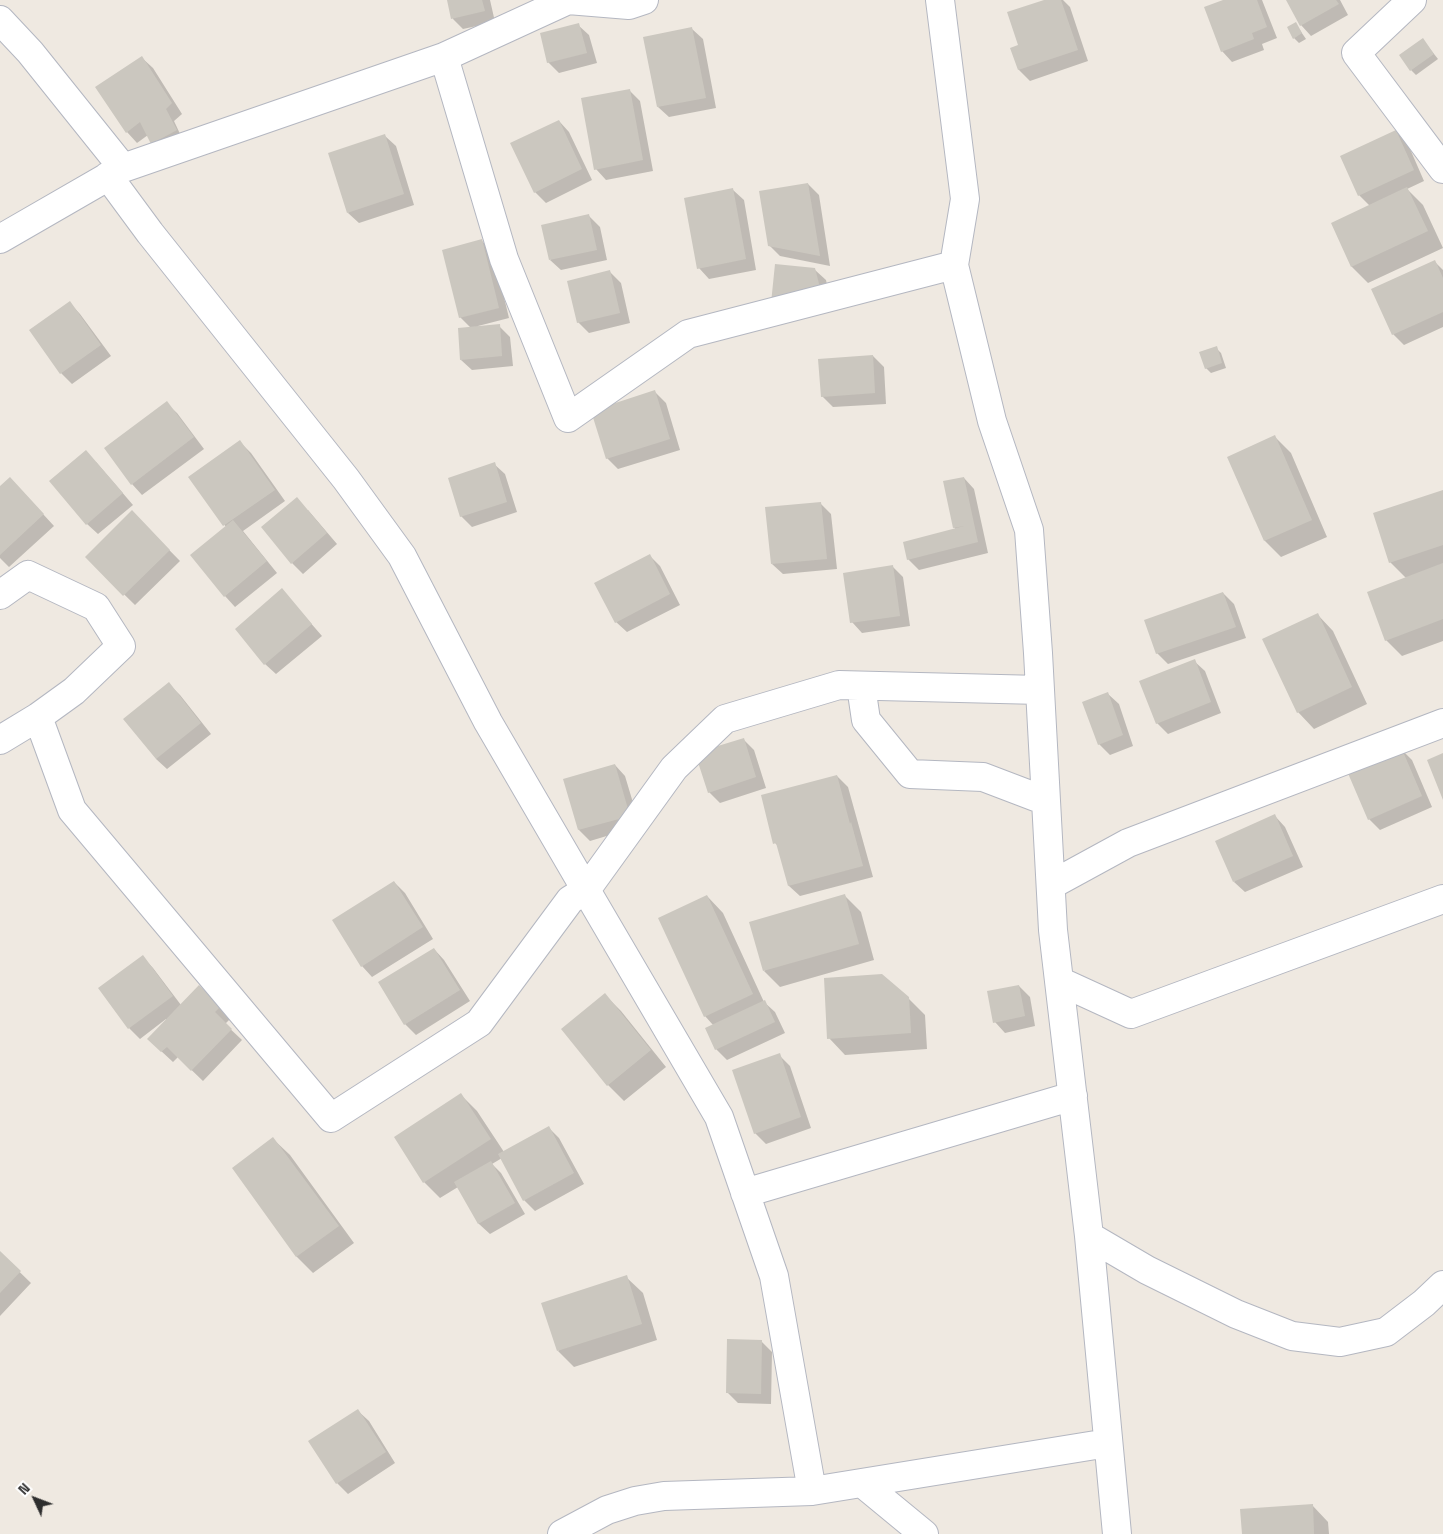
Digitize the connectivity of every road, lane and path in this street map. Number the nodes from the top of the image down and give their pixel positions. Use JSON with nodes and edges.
{"nodes":[{"id":1,"x":568,"y":0,"type":"edge"},
{"id":2,"x":644,"y":0,"type":"edge"},
{"id":3,"x":940,"y":0,"type":"edge"},
{"id":4,"x":1412,"y":0,"type":"edge"},
{"id":5,"x":0,"y":20,"type":"edge"},
{"id":6,"x":444,"y":57,"type":"junction"},
{"id":7,"x":1443,"y":169,"type":"edge"},
{"id":8,"x":115,"y":172,"type":"junction"},
{"id":9,"x":0,"y":239,"type":"edge"},
{"id":10,"x":954,"y":265,"type":"junction"},
{"id":11,"x":0,"y":595,"type":"edge"},
{"id":12,"x":861,"y":686,"type":"junction"},
{"id":13,"x":1040,"y":690,"type":"junction"},
{"id":14,"x":38,"y":717,"type":"junction"},
{"id":15,"x":1443,"y":723,"type":"edge"},
{"id":16,"x":0,"y":740,"type":"edge"},
{"id":17,"x":1046,"y":801,"type":"junction"},
{"id":18,"x":1051,"y":885,"type":"junction"},
{"id":19,"x":586,"y":890,"type":"junction"},
{"id":20,"x":1443,"y":899,"type":"edge"},
{"id":21,"x":1059,"y":981,"type":"junction"},
{"id":22,"x":1073,"y":1096,"type":"junction"},
{"id":23,"x":745,"y":1193,"type":"junction"},
{"id":24,"x":1089,"y":1236,"type":"junction"},
{"id":25,"x":1443,"y":1285,"type":"edge"},
{"id":26,"x":1108,"y":1443,"type":"junction"},
{"id":27,"x":862,"y":1483,"type":"junction"},
{"id":28,"x":812,"y":1490,"type":"junction"},
{"id":29,"x":562,"y":1534,"type":"edge"},
{"id":30,"x":924,"y":1534,"type":"edge"},
{"id":31,"x":1117,"y":1534,"type":"edge"}],
"edges":[{"from":1,"to":2,"type":"street"},
{"from":1,"to":6,"type":"street"},
{"from":3,"to":10,"type":"street"},
{"from":4,"to":7,"type":"street"},
{"from":5,"to":8,"type":"street"},
{"from":6,"to":8,"type":"street"},
{"from":6,"to":10,"type":"street"},
{"from":8,"to":9,"type":"street"},
{"from":8,"to":19,"type":"street"},
{"from":10,"to":13,"type":"street"},
{"from":11,"to":14,"type":"street"},
{"from":12,"to":13,"type":"street"},
{"from":12,"to":17,"type":"street"},
{"from":12,"to":19,"type":"street"},
{"from":13,"to":17,"type":"street"},
{"from":14,"to":16,"type":"street"},
{"from":14,"to":19,"type":"street"},
{"from":15,"to":18,"type":"street"},
{"from":17,"to":18,"type":"street"},
{"from":18,"to":21,"type":"street"},
{"from":19,"to":23,"type":"street"},
{"from":20,"to":21,"type":"street"},
{"from":21,"to":22,"type":"street"},
{"from":22,"to":23,"type":"street"},
{"from":22,"to":24,"type":"street"},
{"from":23,"to":28,"type":"street"},
{"from":24,"to":25,"type":"street"},
{"from":24,"to":26,"type":"street"},
{"from":26,"to":27,"type":"street"},
{"from":26,"to":31,"type":"street"},
{"from":27,"to":28,"type":"street"},
{"from":27,"to":30,"type":"street"},
{"from":28,"to":29,"type":"street"}]}
